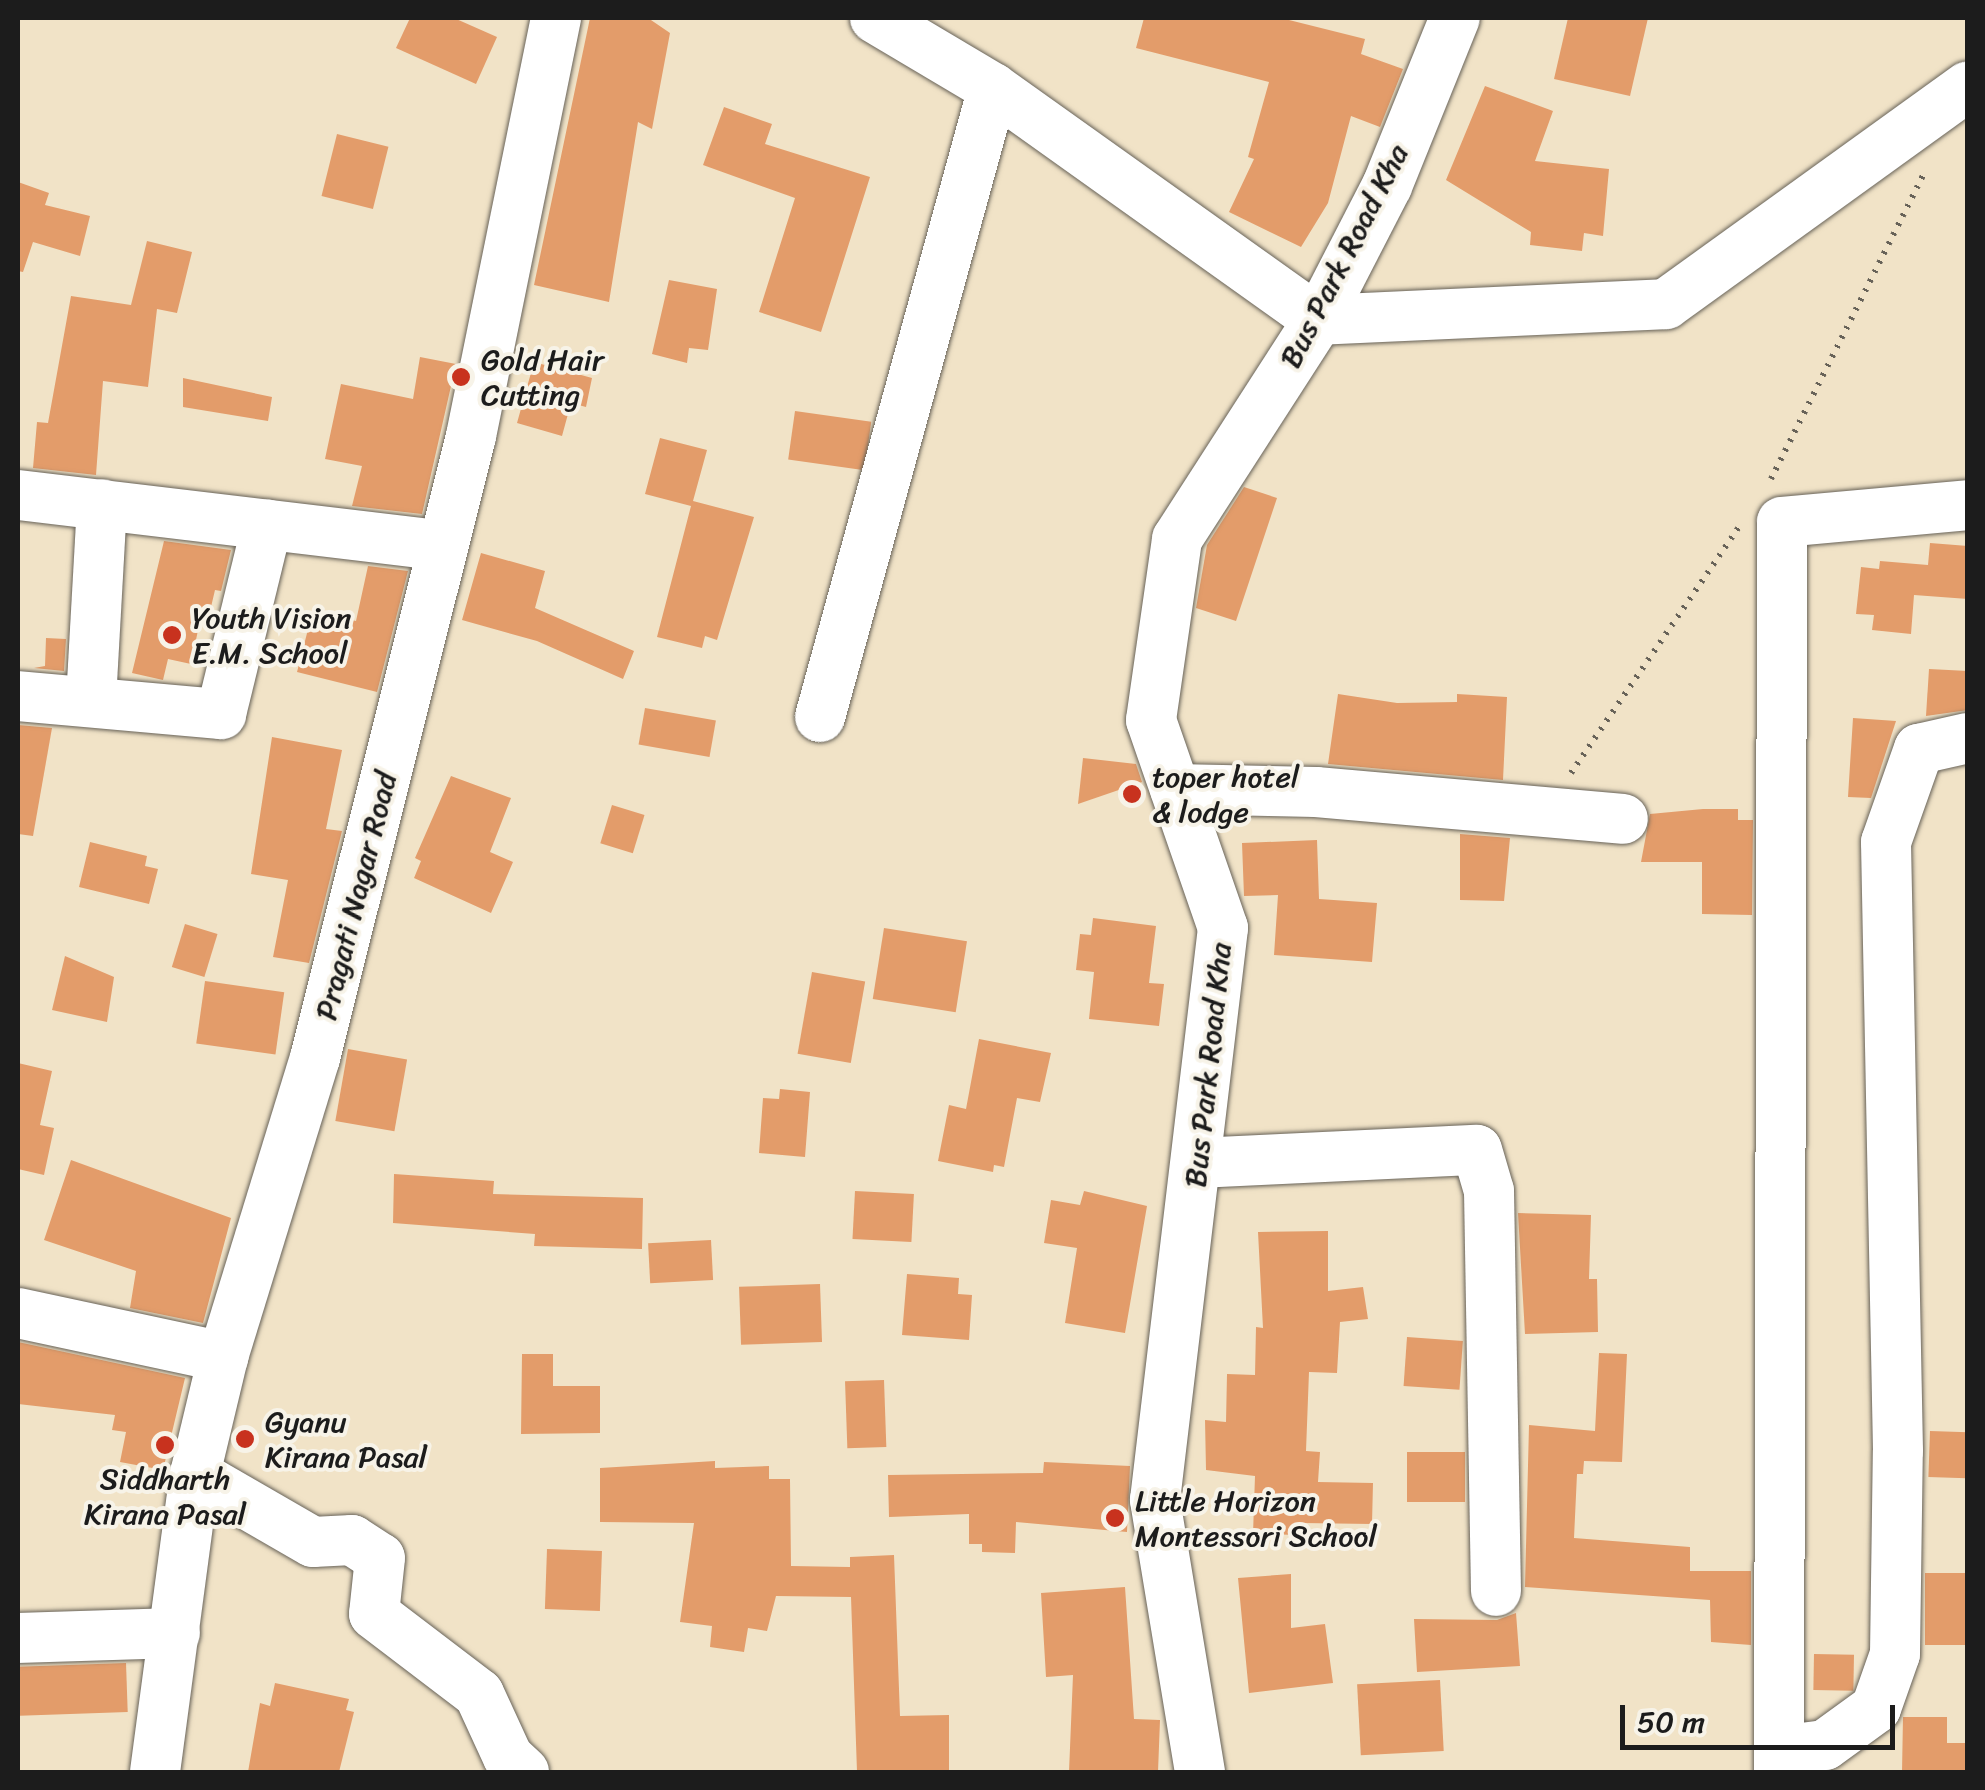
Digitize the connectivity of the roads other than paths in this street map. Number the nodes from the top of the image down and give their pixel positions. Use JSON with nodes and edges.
{"nodes":[{"id":1,"x":556,"y":18,"type":"edge"},
{"id":2,"x":875,"y":18,"type":"edge"},
{"id":3,"x":1455,"y":18,"type":"edge"},
{"id":4,"x":1968,"y":86,"type":"edge"},
{"id":5,"x":992,"y":88,"type":"junction"},
{"id":6,"x":1318,"y":320,"type":"junction"},
{"id":7,"x":18,"y":494,"type":"edge"},
{"id":8,"x":102,"y":504,"type":"junction"},
{"id":9,"x":1968,"y":505,"type":"edge"},
{"id":10,"x":267,"y":525,"type":"junction"},
{"id":11,"x":443,"y":546,"type":"junction"},
{"id":12,"x":18,"y":696,"type":"edge"},
{"id":13,"x":91,"y":701,"type":"junction"},
{"id":14,"x":820,"y":716,"type":"dead end"},
{"id":15,"x":1968,"y":738,"type":"edge"},
{"id":16,"x":1176,"y":789,"type":"junction"},
{"id":17,"x":1623,"y":819,"type":"dead end"},
{"id":18,"x":1197,"y":1164,"type":"junction"},
{"id":19,"x":18,"y":1313,"type":"edge"},
{"id":20,"x":224,"y":1356,"type":"junction"},
{"id":21,"x":195,"y":1474,"type":"junction"},
{"id":22,"x":1496,"y":1591,"type":"dead end"},
{"id":23,"x":174,"y":1633,"type":"junction"},
{"id":24,"x":18,"y":1638,"type":"edge"},
{"id":25,"x":1779,"y":1762,"type":"edge"},
{"id":26,"x":155,"y":1772,"type":"edge"},
{"id":27,"x":524,"y":1772,"type":"edge"},
{"id":28,"x":1200,"y":1772,"type":"edge"}],
"edges":[{"from":1,"to":11,"type":"street","name":"Pragati Nagar Road"},
{"from":2,"to":5,"type":"street"},
{"from":3,"to":6,"type":"street","name":"Bus Park Road Kha"},
{"from":4,"to":6,"type":"street"},
{"from":5,"to":6,"type":"street"},
{"from":5,"to":14,"type":"street"},
{"from":6,"to":16,"type":"street","name":"Bus Park Road Kha"},
{"from":7,"to":8,"type":"street"},
{"from":8,"to":10,"type":"street"},
{"from":8,"to":13,"type":"street"},
{"from":9,"to":25,"type":"street"},
{"from":10,"to":11,"type":"street"},
{"from":10,"to":13,"type":"street"},
{"from":11,"to":20,"type":"street","name":"Pragati Nagar Road"},
{"from":12,"to":13,"type":"street"},
{"from":15,"to":25,"type":"street"},
{"from":16,"to":17,"type":"street"},
{"from":16,"to":18,"type":"street","name":"Bus Park Road Kha"},
{"from":18,"to":22,"type":"street"},
{"from":18,"to":28,"type":"street","name":"Bus Park Road Kha"},
{"from":19,"to":20,"type":"street"},
{"from":20,"to":21,"type":"street","name":"Pragati Nagar Road"},
{"from":21,"to":23,"type":"street","name":"Pragati Nagar Road"},
{"from":21,"to":27,"type":"street"},
{"from":23,"to":24,"type":"street"},
{"from":23,"to":26,"type":"street","name":"Pragati Nagar Road"}]}
